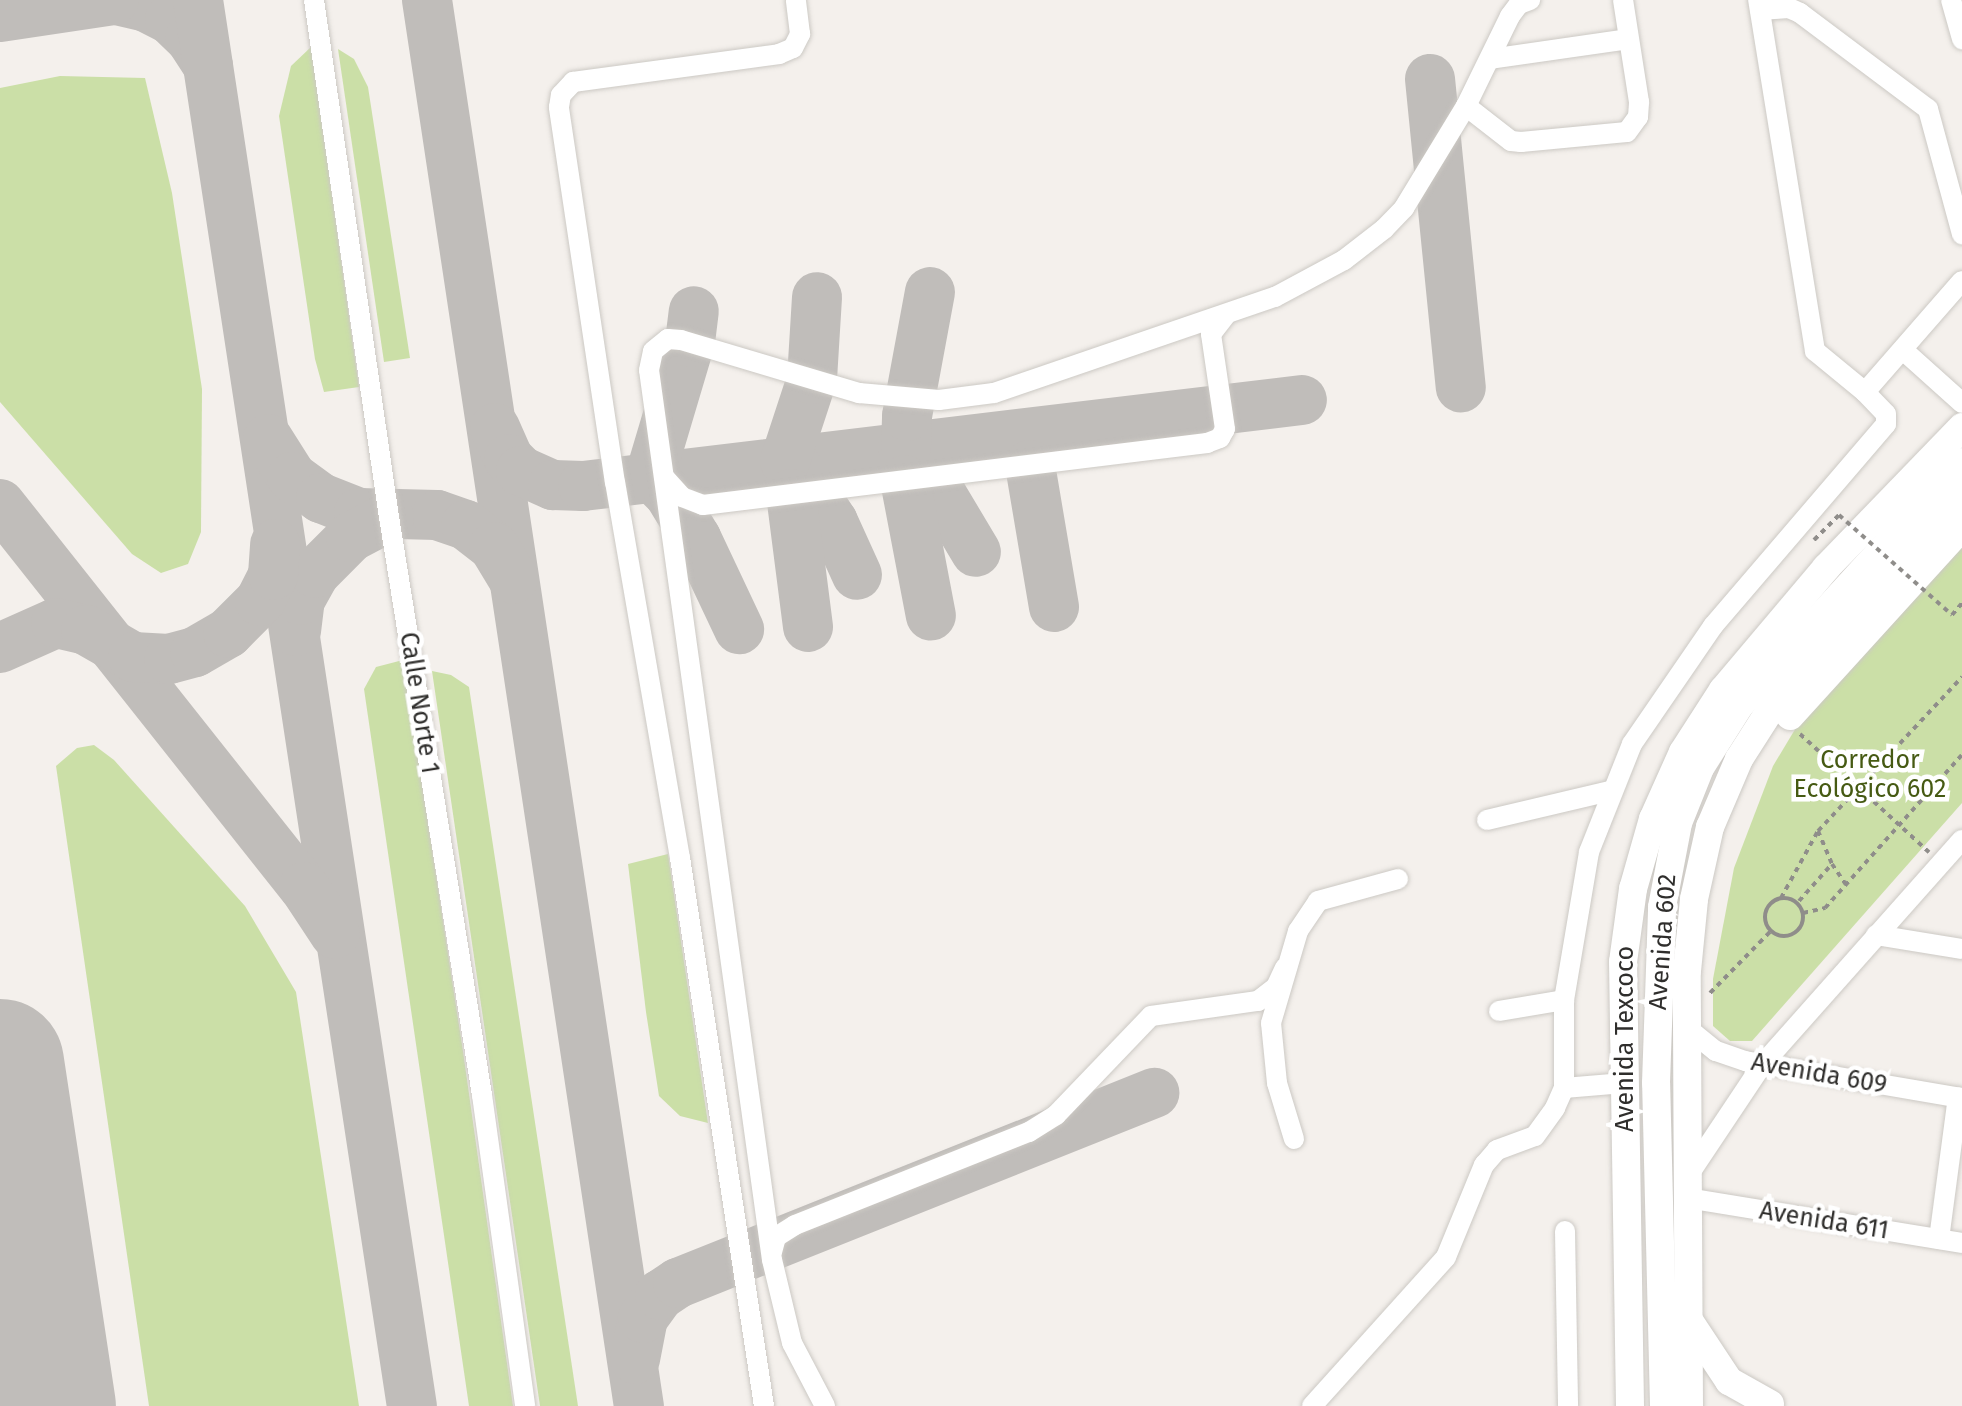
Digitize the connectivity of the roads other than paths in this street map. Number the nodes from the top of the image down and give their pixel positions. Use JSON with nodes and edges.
{"nodes":[{"id":1,"x":314,"y":0,"type":"edge"},
{"id":2,"x":796,"y":0,"type":"edge"},
{"id":3,"x":1530,"y":0,"type":"edge"},
{"id":4,"x":1623,"y":0,"type":"edge"},
{"id":5,"x":1951,"y":0,"type":"edge"},
{"id":6,"x":1759,"y":5,"type":"edge"},
{"id":7,"x":1628,"y":39,"type":"junction"},
{"id":8,"x":1962,"y":39,"type":"edge"},
{"id":9,"x":1490,"y":58,"type":"junction"},
{"id":10,"x":1466,"y":106,"type":"junction"},
{"id":11,"x":1962,"y":234,"type":"edge"},
{"id":12,"x":1962,"y":281,"type":"edge"},
{"id":13,"x":1201,"y":330,"type":"junction"},
{"id":14,"x":1904,"y":350,"type":"junction"},
{"id":15,"x":1865,"y":392,"type":"junction"},
{"id":16,"x":1962,"y":403,"type":"edge"},
{"id":17,"x":1962,"y":427,"type":"edge"},
{"id":18,"x":1962,"y":462,"type":"edge"},
{"id":19,"x":663,"y":476,"type":"junction"},
{"id":20,"x":1962,"y":496,"type":"edge"},
{"id":21,"x":703,"y":505,"type":"junction"},
{"id":22,"x":1962,"y":527,"type":"edge"},
{"id":23,"x":674,"y":554,"type":"junction"},
{"id":24,"x":1739,"y":759,"type":"junction"},
{"id":25,"x":1610,"y":791,"type":"junction"},
{"id":26,"x":1487,"y":820,"type":"dead end"},
{"id":27,"x":1962,"y":840,"type":"edge"},
{"id":28,"x":1398,"y":879,"type":"dead end"},
{"id":29,"x":1876,"y":934,"type":"junction"},
{"id":30,"x":1962,"y":949,"type":"edge"},
{"id":31,"x":1286,"y":968,"type":"junction"},
{"id":32,"x":1564,"y":1000,"type":"junction"},
{"id":33,"x":1236,"y":1004,"type":"junction"},
{"id":34,"x":1499,"y":1011,"type":"dead end"},
{"id":35,"x":1686,"y":1022,"type":"junction"},
{"id":36,"x":1272,"y":1057,"type":"junction"},
{"id":37,"x":1762,"y":1065,"type":"junction"},
{"id":38,"x":1624,"y":1082,"type":"junction"},
{"id":39,"x":1564,"y":1088,"type":"junction"},
{"id":40,"x":1960,"y":1098,"type":"edge"},
{"id":41,"x":1294,"y":1139,"type":"dead end"},
{"id":42,"x":1687,"y":1188,"type":"junction"},
{"id":43,"x":764,"y":1204,"type":"junction"},
{"id":44,"x":795,"y":1225,"type":"junction"},
{"id":45,"x":1565,"y":1230,"type":"dead end"},
{"id":46,"x":1938,"y":1239,"type":"junction"},
{"id":47,"x":1962,"y":1243,"type":"edge"},
{"id":48,"x":772,"y":1260,"type":"junction"},
{"id":49,"x":1688,"y":1318,"type":"junction"},
{"id":50,"x":1771,"y":1405,"type":"edge"},
{"id":51,"x":524,"y":1406,"type":"edge"},
{"id":52,"x":764,"y":1406,"type":"edge"},
{"id":53,"x":825,"y":1406,"type":"edge"},
{"id":54,"x":1312,"y":1406,"type":"edge"},
{"id":55,"x":1568,"y":1406,"type":"edge"},
{"id":56,"x":1630,"y":1406,"type":"edge"},
{"id":57,"x":1664,"y":1406,"type":"edge"},
{"id":58,"x":1689,"y":1406,"type":"edge"}],
"edges":[{"from":1,"to":51,"type":"street","name":"Calle Norte 1"},
{"from":2,"to":52,"type":"street"},
{"from":3,"to":9,"type":"street"},
{"from":4,"to":7,"type":"street"},
{"from":5,"to":8,"type":"street"},
{"from":6,"to":11,"type":"street"},
{"from":6,"to":15,"type":"street"},
{"from":7,"to":9,"type":"street"},
{"from":7,"to":10,"type":"street"},
{"from":9,"to":10,"type":"street"},
{"from":10,"to":13,"type":"street"},
{"from":12,"to":14,"type":"street"},
{"from":13,"to":19,"type":"street"},
{"from":13,"to":21,"type":"street"},
{"from":14,"to":15,"type":"street"},
{"from":14,"to":16,"type":"street"},
{"from":15,"to":25,"type":"street"},
{"from":17,"to":38,"type":"main road","name":"Avenida Texcoco"},
{"from":18,"to":57,"type":"main road","name":"Avenida 602"},
{"from":19,"to":21,"type":"street"},
{"from":19,"to":23,"type":"street"},
{"from":20,"to":24,"type":"main road","name":"Avenida 602"},
{"from":21,"to":23,"type":"street"},
{"from":22,"to":24,"type":"main road","name":"Avenida 602"},
{"from":23,"to":43,"type":"street"},
{"from":24,"to":35,"type":"main road","name":"Avenida 602"},
{"from":25,"to":26,"type":"street"},
{"from":25,"to":32,"type":"street"},
{"from":27,"to":29,"type":"street"},
{"from":28,"to":31,"type":"street"},
{"from":29,"to":30,"type":"street"},
{"from":29,"to":37,"type":"street"},
{"from":31,"to":33,"type":"street"},
{"from":31,"to":36,"type":"street"},
{"from":32,"to":34,"type":"street"},
{"from":32,"to":39,"type":"street"},
{"from":33,"to":36,"type":"street"},
{"from":33,"to":44,"type":"street"},
{"from":35,"to":37,"type":"street","name":"Avenida 609"},
{"from":35,"to":42,"type":"main road","name":"Avenida 602"},
{"from":36,"to":41,"type":"street"},
{"from":37,"to":40,"type":"street","name":"Avenida 609"},
{"from":37,"to":42,"type":"street"},
{"from":38,"to":39,"type":"street"},
{"from":38,"to":56,"type":"main road","name":"Avenida Texcoco"},
{"from":39,"to":54,"type":"street"},
{"from":40,"to":46,"type":"street"},
{"from":42,"to":46,"type":"street","name":"Avenida 611"},
{"from":42,"to":49,"type":"main road","name":"Avenida 602"},
{"from":43,"to":44,"type":"street"},
{"from":43,"to":48,"type":"street"},
{"from":44,"to":48,"type":"street"},
{"from":45,"to":55,"type":"street"},
{"from":46,"to":47,"type":"street","name":"Avenida 611"},
{"from":48,"to":53,"type":"street"},
{"from":49,"to":50,"type":"main road"},
{"from":49,"to":58,"type":"main road","name":"Avenida 602"}]}
